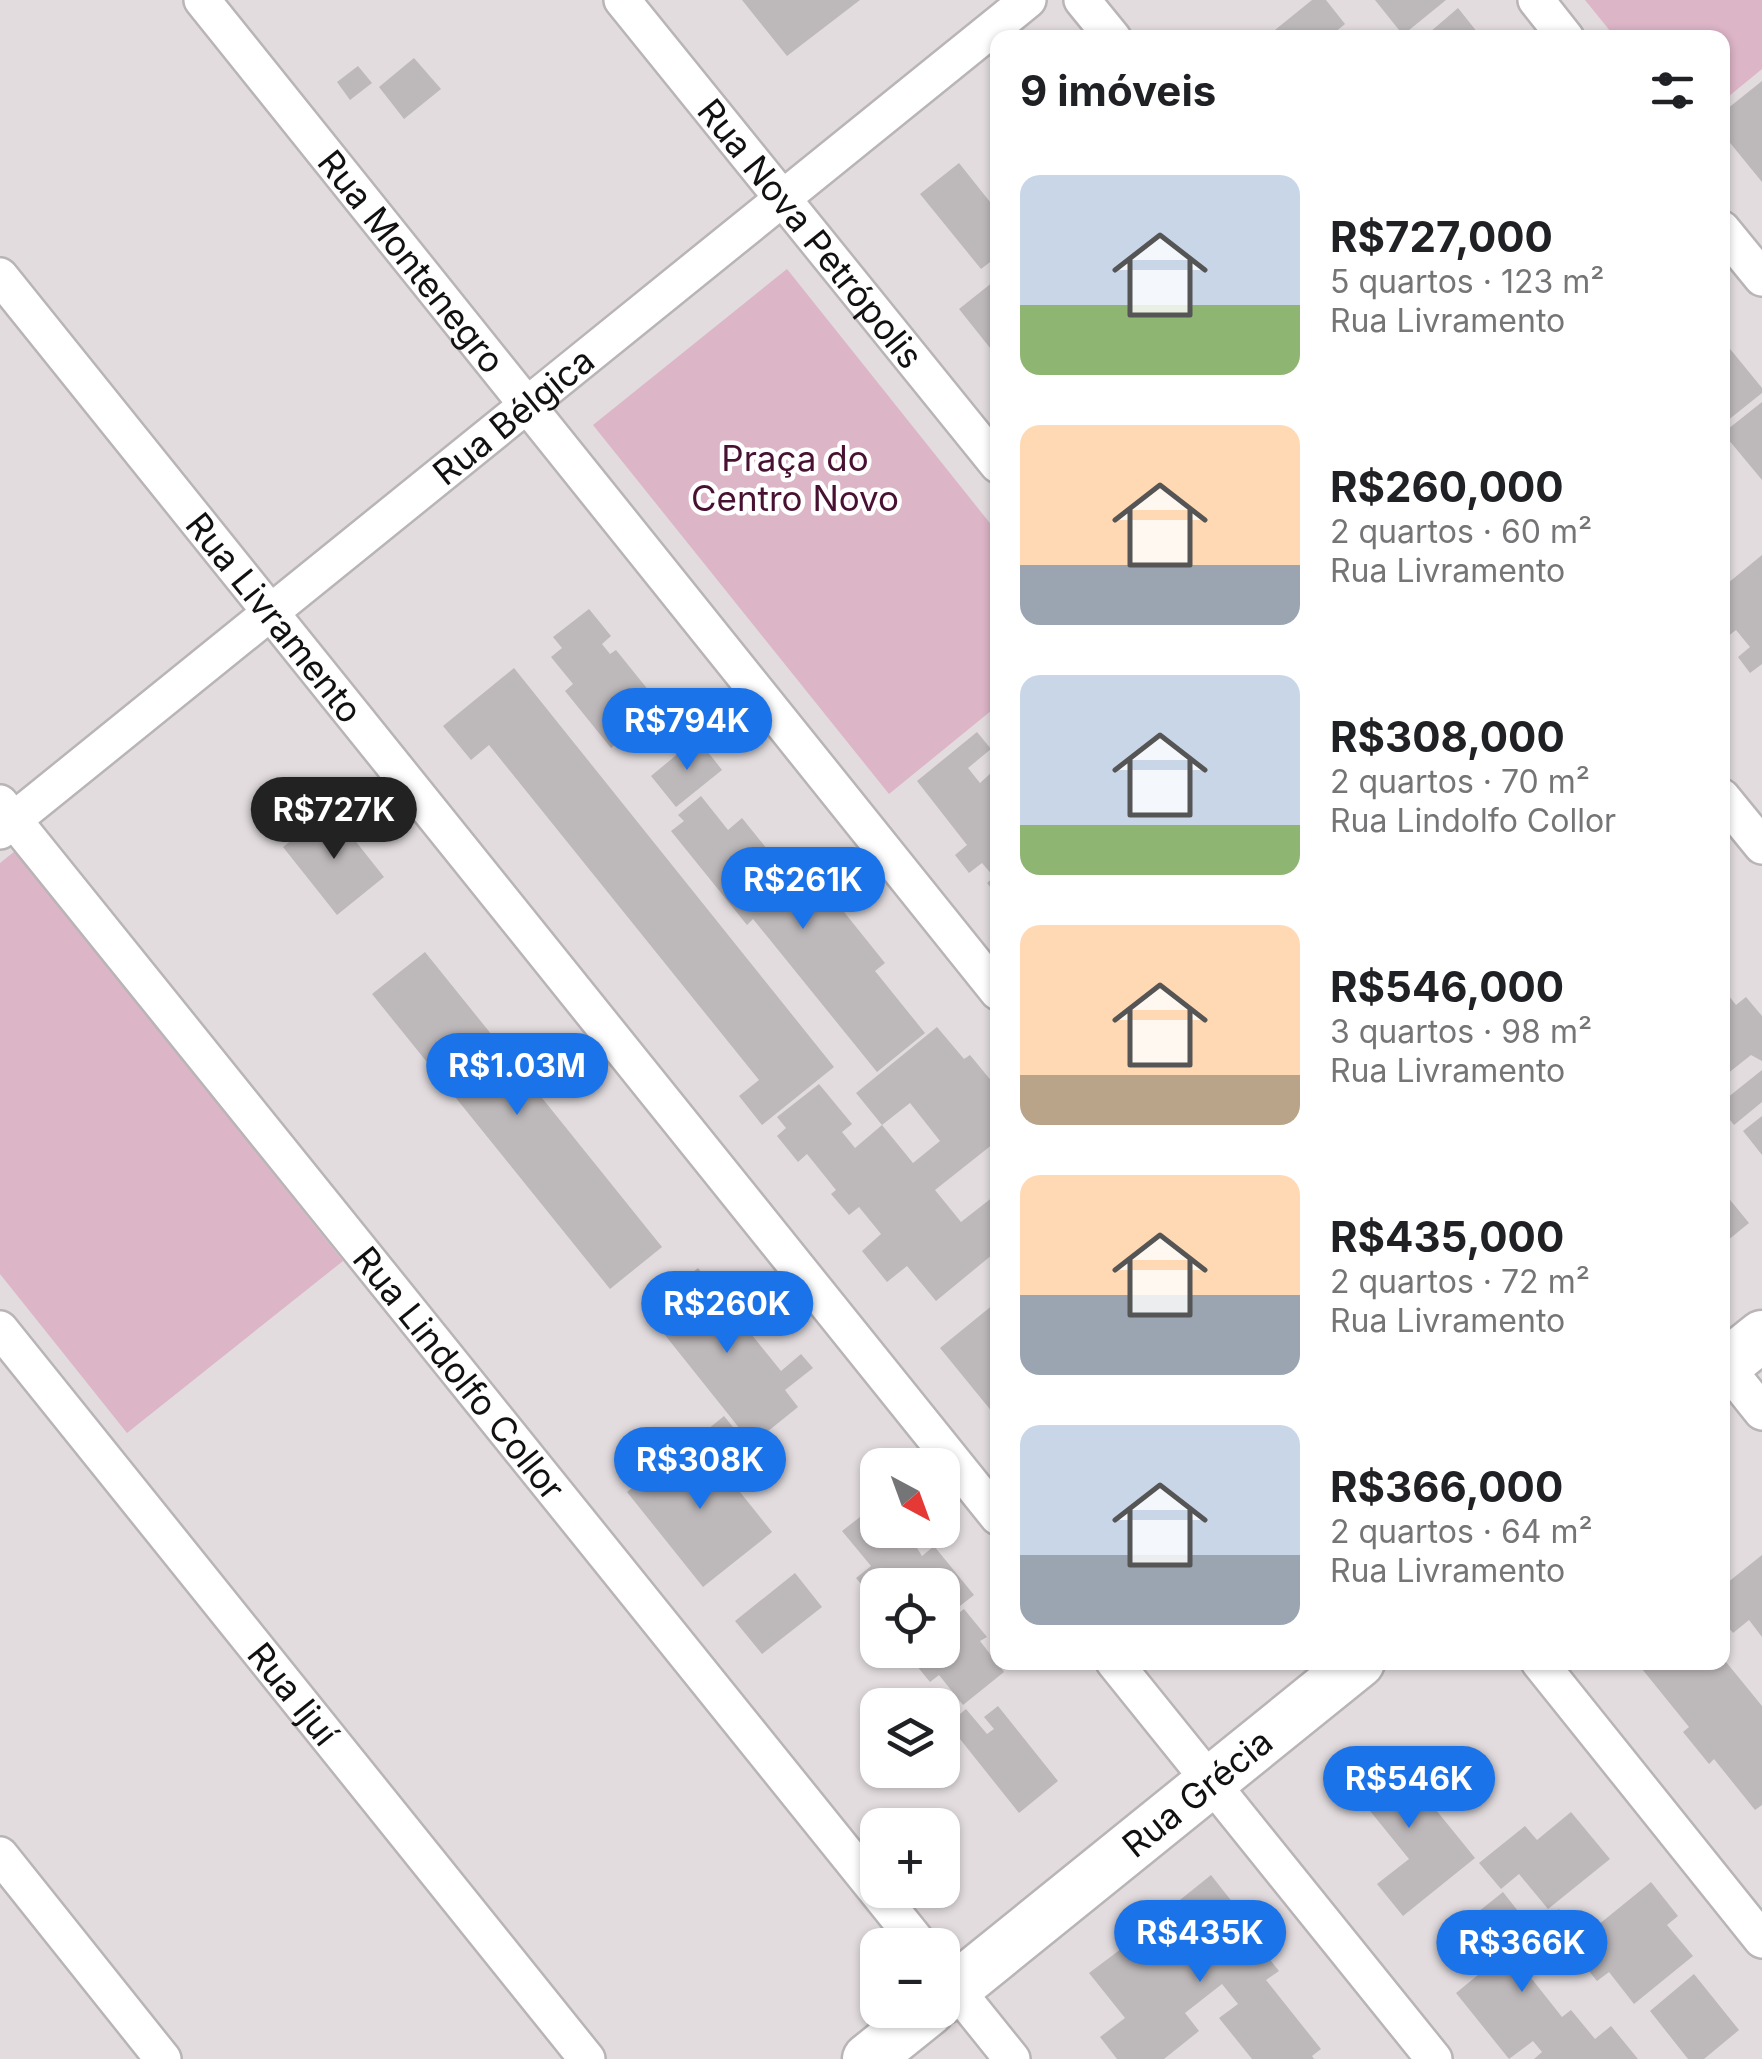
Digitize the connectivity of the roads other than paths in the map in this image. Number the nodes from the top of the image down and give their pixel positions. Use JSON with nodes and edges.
{"nodes":[{"id":1,"x":202,"y":0,"type":"edge"},
{"id":2,"x":622,"y":0,"type":"edge"},
{"id":3,"x":1028,"y":0,"type":"edge"},
{"id":4,"x":1082,"y":0,"type":"edge"},
{"id":5,"x":1536,"y":0,"type":"edge"},
{"id":6,"x":991,"y":30,"type":"edge"},
{"id":7,"x":1106,"y":30,"type":"edge"},
{"id":8,"x":1560,"y":30,"type":"edge"},
{"id":9,"x":990,"y":31,"type":"edge"},
{"id":10,"x":782,"y":199,"type":"junction"},
{"id":11,"x":1730,"y":239,"type":"edge"},
{"id":12,"x":0,"y":276,"type":"edge"},
{"id":13,"x":1762,"y":278,"type":"edge"},
{"id":14,"x":524,"y":407,"type":"junction"},
{"id":15,"x":990,"y":455,"type":"edge"},
{"id":16,"x":270,"y":613,"type":"junction"},
{"id":17,"x":1730,"y":807,"type":"edge"},
{"id":18,"x":4,"y":818,"type":"edge"},
{"id":19,"x":1762,"y":846,"type":"edge"},
{"id":20,"x":990,"y":982,"type":"edge"},
{"id":21,"x":0,"y":1330,"type":"edge"},
{"id":22,"x":1733,"y":1358,"type":"edge"},
{"id":23,"x":1762,"y":1412,"type":"edge"},
{"id":24,"x":990,"y":1508,"type":"edge"},
{"id":25,"x":1120,"y":1670,"type":"edge"},
{"id":26,"x":1349,"y":1670,"type":"edge"},
{"id":27,"x":1545,"y":1670,"type":"edge"},
{"id":28,"x":1211,"y":1782,"type":"junction"},
{"id":29,"x":0,"y":1855,"type":"edge"},
{"id":30,"x":906,"y":1928,"type":"edge"},
{"id":31,"x":1762,"y":1940,"type":"edge"},
{"id":32,"x":960,"y":1978,"type":"edge"},
{"id":33,"x":960,"y":2009,"type":"edge"},
{"id":34,"x":902,"y":2028,"type":"edge"},
{"id":35,"x":163,"y":2059,"type":"edge"},
{"id":36,"x":587,"y":2059,"type":"edge"},
{"id":37,"x":868,"y":2059,"type":"edge"},
{"id":38,"x":1012,"y":2059,"type":"edge"},
{"id":39,"x":1434,"y":2059,"type":"edge"}],
"edges":[{"from":1,"to":14,"type":"street","name":"Rua Montenegro"},
{"from":2,"to":10,"type":"street","name":"Rua Nova Petrópolis"},
{"from":3,"to":6,"type":"street","name":"Rua Bélgica"},
{"from":4,"to":7,"type":"street"},
{"from":5,"to":8,"type":"street"},
{"from":9,"to":10,"type":"street","name":"Rua Bélgica"},
{"from":10,"to":14,"type":"street","name":"Rua Bélgica"},
{"from":10,"to":15,"type":"street","name":"Rua Nova Petrópolis"},
{"from":11,"to":13,"type":"street"},
{"from":12,"to":16,"type":"street","name":"Rua Livramento"},
{"from":14,"to":16,"type":"street","name":"Rua Bélgica"},
{"from":14,"to":20,"type":"street","name":"Rua Montenegro"},
{"from":16,"to":18,"type":"street","name":"Rua Bélgica"},
{"from":16,"to":24,"type":"street","name":"Rua Livramento"},
{"from":17,"to":19,"type":"street"},
{"from":18,"to":30,"type":"street","name":"Rua Lindolfo Collor"},
{"from":21,"to":36,"type":"street","name":"Rua Ijuí"},
{"from":22,"to":23,"type":"street"},
{"from":25,"to":28,"type":"street"},
{"from":26,"to":28,"type":"main road","name":"Rua Grécia"},
{"from":27,"to":31,"type":"street"},
{"from":28,"to":32,"type":"main road","name":"Rua Grécia"},
{"from":28,"to":39,"type":"street"},
{"from":29,"to":35,"type":"street"},
{"from":33,"to":38,"type":"street"},
{"from":34,"to":37,"type":"main road","name":"Rua Grécia"}]}
